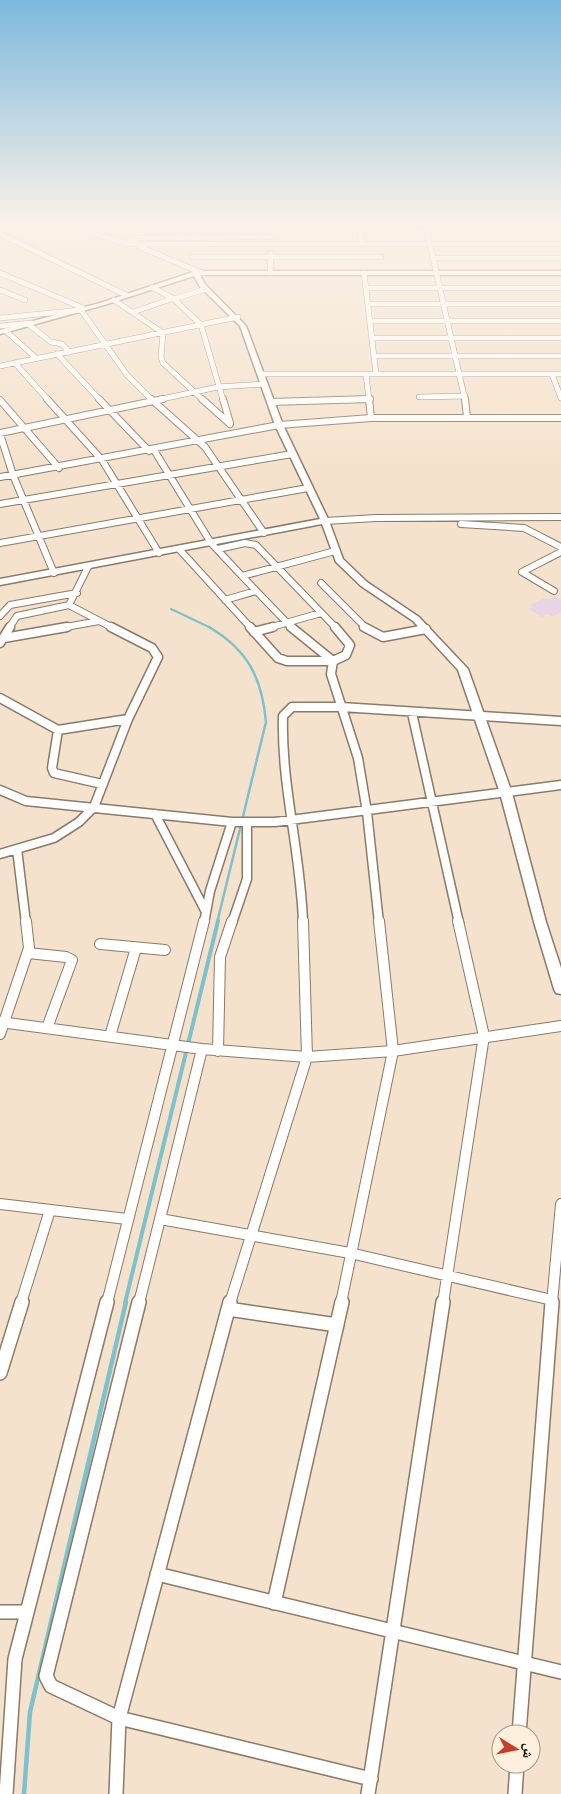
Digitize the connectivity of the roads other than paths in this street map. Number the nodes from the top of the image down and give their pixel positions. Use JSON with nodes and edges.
{"nodes":[{"id":1,"x":74,"y":306,"type":"edge"},
{"id":2,"x":96,"y":306,"type":"edge"},
{"id":3,"x":123,"y":306,"type":"edge"},
{"id":4,"x":151,"y":306,"type":"edge"},
{"id":5,"x":182,"y":306,"type":"edge"},
{"id":6,"x":225,"y":306,"type":"edge"},
{"id":7,"x":368,"y":306,"type":"edge"},
{"id":8,"x":442,"y":306,"type":"edge"},
{"id":9,"x":83,"y":310,"type":"junction"},
{"id":10,"x":0,"y":312,"type":"edge"},
{"id":11,"x":133,"y":312,"type":"junction"},
{"id":12,"x":238,"y":317,"type":"junction"},
{"id":13,"x":2,"y":318,"type":"edge"},
{"id":14,"x":445,"y":320,"type":"junction"},
{"id":15,"x":371,"y":321,"type":"junction"},
{"id":16,"x":561,"y":321,"type":"edge"},
{"id":17,"x":36,"y":322,"type":"junction"},
{"id":18,"x":28,"y":324,"type":"junction"},
{"id":19,"x":201,"y":325,"type":"junction"},
{"id":20,"x":2,"y":330,"type":"edge"},
{"id":21,"x":163,"y":333,"type":"junction"},
{"id":22,"x":372,"y":338,"type":"junction"},
{"id":23,"x":449,"y":338,"type":"junction"},
{"id":24,"x":561,"y":338,"type":"edge"},
{"id":25,"x":105,"y":344,"type":"junction"},
{"id":26,"x":69,"y":352,"type":"junction"},
{"id":27,"x":57,"y":354,"type":"junction"},
{"id":28,"x":374,"y":356,"type":"junction"},
{"id":29,"x":454,"y":356,"type":"junction"},
{"id":30,"x":561,"y":356,"type":"edge"},
{"id":31,"x":36,"y":358,"type":"junction"},
{"id":32,"x":15,"y":363,"type":"junction"},
{"id":33,"x":0,"y":366,"type":"edge"},
{"id":34,"x":262,"y":374,"type":"junction"},
{"id":35,"x":366,"y":374,"type":"junction"},
{"id":36,"x":376,"y":374,"type":"junction"},
{"id":37,"x":460,"y":374,"type":"junction"},
{"id":38,"x":552,"y":374,"type":"junction"},
{"id":39,"x":561,"y":374,"type":"edge"},
{"id":40,"x":264,"y":384,"type":"junction"},
{"id":41,"x":218,"y":387,"type":"junction"},
{"id":42,"x":194,"y":392,"type":"junction"},
{"id":43,"x":465,"y":396,"type":"junction"},
{"id":44,"x":419,"y":397,"type":"dead end"},
{"id":45,"x":561,"y":398,"type":"edge"},
{"id":46,"x":370,"y":399,"type":"junction"},
{"id":47,"x":0,"y":400,"type":"edge"},
{"id":48,"x":152,"y":401,"type":"junction"},
{"id":49,"x":270,"y":402,"type":"junction"},
{"id":50,"x":108,"y":410,"type":"junction"},
{"id":51,"x":466,"y":417,"type":"junction"},
{"id":52,"x":371,"y":418,"type":"junction"},
{"id":53,"x":561,"y":418,"type":"edge"},
{"id":54,"x":64,"y":419,"type":"junction"},
{"id":55,"x":230,"y":424,"type":"junction"},
{"id":56,"x":279,"y":426,"type":"junction"},
{"id":57,"x":24,"y":428,"type":"junction"},
{"id":58,"x":0,"y":433,"type":"edge"},
{"id":59,"x":233,"y":435,"type":"junction"},
{"id":60,"x":196,"y":442,"type":"junction"},
{"id":61,"x":151,"y":450,"type":"junction"},
{"id":62,"x":292,"y":454,"type":"junction"},
{"id":63,"x":102,"y":460,"type":"junction"},
{"id":64,"x":220,"y":466,"type":"junction"},
{"id":65,"x":59,"y":468,"type":"junction"},
{"id":66,"x":12,"y":475,"type":"junction"},
{"id":67,"x":169,"y":475,"type":"junction"},
{"id":68,"x":0,"y":477,"type":"edge"},
{"id":69,"x":117,"y":484,"type":"junction"},
{"id":70,"x":308,"y":488,"type":"junction"},
{"id":71,"x":23,"y":500,"type":"junction"},
{"id":72,"x":241,"y":500,"type":"junction"},
{"id":73,"x":0,"y":504,"type":"edge"},
{"id":74,"x":189,"y":509,"type":"junction"},
{"id":75,"x":561,"y":517,"type":"edge"},
{"id":76,"x":136,"y":518,"type":"junction"},
{"id":77,"x":325,"y":521,"type":"junction"},
{"id":78,"x":462,"y":524,"type":"dead end"},
{"id":79,"x":264,"y":533,"type":"junction"},
{"id":80,"x":39,"y":537,"type":"junction"},
{"id":81,"x":0,"y":543,"type":"edge"},
{"id":82,"x":215,"y":546,"type":"junction"},
{"id":83,"x":561,"y":547,"type":"edge"},
{"id":84,"x":179,"y":549,"type":"junction"},
{"id":85,"x":335,"y":551,"type":"junction"},
{"id":86,"x":561,"y":552,"type":"edge"},
{"id":87,"x":159,"y":553,"type":"junction"},
{"id":88,"x":275,"y":566,"type":"junction"},
{"id":89,"x":88,"y":567,"type":"junction"},
{"id":90,"x":54,"y":573,"type":"junction"},
{"id":91,"x":242,"y":576,"type":"junction"},
{"id":92,"x":0,"y":582,"type":"edge"},
{"id":93,"x":321,"y":582,"type":"dead end"},
{"id":94,"x":256,"y":591,"type":"junction"},
{"id":95,"x":554,"y":591,"type":"dead end"},
{"id":96,"x":77,"y":593,"type":"junction"},
{"id":97,"x":225,"y":600,"type":"junction"},
{"id":98,"x":69,"y":605,"type":"junction"},
{"id":99,"x":321,"y":613,"type":"junction"},
{"id":100,"x":0,"y":616,"type":"edge"},
{"id":101,"x":99,"y":621,"type":"junction"},
{"id":102,"x":286,"y":623,"type":"junction"},
{"id":103,"x":426,"y":629,"type":"junction"},
{"id":104,"x":254,"y":632,"type":"junction"},
{"id":105,"x":2,"y":638,"type":"edge"},
{"id":106,"x":333,"y":661,"type":"junction"},
{"id":107,"x":0,"y":698,"type":"edge"},
{"id":108,"x":341,"y":707,"type":"junction"},
{"id":109,"x":412,"y":713,"type":"junction"},
{"id":110,"x":478,"y":715,"type":"junction"},
{"id":111,"x":128,"y":719,"type":"junction"},
{"id":112,"x":561,"y":721,"type":"edge"},
{"id":113,"x":58,"y":730,"type":"junction"},
{"id":114,"x":102,"y":784,"type":"junction"},
{"id":115,"x":561,"y":785,"type":"edge"},
{"id":116,"x":0,"y":790,"type":"edge"},
{"id":117,"x":506,"y":793,"type":"junction"},
{"id":118,"x":434,"y":803,"type":"junction"},
{"id":119,"x":94,"y":807,"type":"junction"},
{"id":120,"x":367,"y":812,"type":"junction"},
{"id":121,"x":154,"y":814,"type":"junction"},
{"id":122,"x":290,"y":821,"type":"junction"},
{"id":123,"x":232,"y":822,"type":"junction"},
{"id":124,"x":247,"y":822,"type":"junction"},
{"id":125,"x":17,"y":849,"type":"junction"},
{"id":126,"x":0,"y":854,"type":"edge"},
{"id":127,"x":206,"y":912,"type":"junction"},
{"id":128,"x":100,"y":944,"type":"dead end"},
{"id":129,"x":136,"y":948,"type":"junction"},
{"id":130,"x":164,"y":950,"type":"dead end"},
{"id":131,"x":28,"y":953,"type":"junction"},
{"id":132,"x":556,"y":958,"type":"edge"},
{"id":133,"x":561,"y":989,"type":"edge"},
{"id":134,"x":2,"y":1022,"type":"edge"},
{"id":135,"x":561,"y":1026,"type":"edge"},
{"id":136,"x":47,"y":1028,"type":"junction"},
{"id":137,"x":0,"y":1034,"type":"edge"},
{"id":138,"x":110,"y":1036,"type":"junction"},
{"id":139,"x":484,"y":1036,"type":"junction"},
{"id":140,"x":173,"y":1044,"type":"junction"},
{"id":141,"x":202,"y":1049,"type":"junction"},
{"id":142,"x":218,"y":1051,"type":"junction"},
{"id":143,"x":393,"y":1051,"type":"junction"},
{"id":144,"x":307,"y":1057,"type":"junction"},
{"id":145,"x":0,"y":1204,"type":"edge"},
{"id":146,"x":561,"y":1204,"type":"edge"},
{"id":147,"x":50,"y":1210,"type":"junction"},
{"id":148,"x":160,"y":1218,"type":"junction"},
{"id":149,"x":127,"y":1219,"type":"junction"},
{"id":150,"x":250,"y":1235,"type":"junction"},
{"id":151,"x":350,"y":1253,"type":"junction"},
{"id":152,"x":449,"y":1276,"type":"junction"},
{"id":153,"x":552,"y":1300,"type":"junction"},
{"id":154,"x":228,"y":1309,"type":"junction"},
{"id":155,"x":556,"y":1318,"type":"edge"},
{"id":156,"x":337,"y":1325,"type":"junction"},
{"id":157,"x":0,"y":1373,"type":"edge"},
{"id":158,"x":157,"y":1574,"type":"junction"},
{"id":159,"x":274,"y":1603,"type":"junction"},
{"id":160,"x":0,"y":1612,"type":"edge"},
{"id":161,"x":27,"y":1612,"type":"junction"},
{"id":162,"x":394,"y":1633,"type":"junction"},
{"id":163,"x":524,"y":1661,"type":"junction"},
{"id":164,"x":561,"y":1672,"type":"edge"},
{"id":165,"x":119,"y":1718,"type":"junction"},
{"id":166,"x":520,"y":1724,"type":"edge"},
{"id":167,"x":517,"y":1774,"type":"edge"},
{"id":168,"x":371,"y":1779,"type":"junction"},
{"id":169,"x":6,"y":1794,"type":"edge"},
{"id":170,"x":116,"y":1794,"type":"edge"},
{"id":171,"x":368,"y":1794,"type":"edge"},
{"id":172,"x":515,"y":1794,"type":"edge"}],
"edges":[{"from":1,"to":9,"type":"street"},
{"from":2,"to":9,"type":"street"},
{"from":3,"to":11,"type":"street"},
{"from":4,"to":11,"type":"street"},
{"from":5,"to":19,"type":"street"},
{"from":6,"to":12,"type":"street"},
{"from":7,"to":15,"type":"street"},
{"from":8,"to":14,"type":"street"},
{"from":9,"to":13,"type":"street"},
{"from":9,"to":17,"type":"street"},
{"from":9,"to":25,"type":"street"},
{"from":10,"to":13,"type":"street"},
{"from":11,"to":21,"type":"street"},
{"from":12,"to":19,"type":"street"},
{"from":12,"to":34,"type":"street"},
{"from":14,"to":15,"type":"street"},
{"from":14,"to":16,"type":"street"},
{"from":14,"to":23,"type":"street"},
{"from":15,"to":22,"type":"street"},
{"from":17,"to":18,"type":"street"},
{"from":17,"to":20,"type":"street"},
{"from":18,"to":20,"type":"street"},
{"from":18,"to":26,"type":"street"},
{"from":19,"to":21,"type":"street"},
{"from":19,"to":41,"type":"street"},
{"from":20,"to":31,"type":"street"},
{"from":21,"to":25,"type":"street"},
{"from":21,"to":42,"type":"street"},
{"from":22,"to":23,"type":"street"},
{"from":22,"to":28,"type":"street"},
{"from":23,"to":24,"type":"street"},
{"from":23,"to":29,"type":"street"},
{"from":25,"to":26,"type":"street"},
{"from":25,"to":48,"type":"street"},
{"from":26,"to":27,"type":"street"},
{"from":27,"to":31,"type":"street"},
{"from":27,"to":50,"type":"street"},
{"from":28,"to":29,"type":"street"},
{"from":28,"to":36,"type":"street"},
{"from":29,"to":30,"type":"street"},
{"from":29,"to":37,"type":"street"},
{"from":31,"to":32,"type":"street"},
{"from":32,"to":33,"type":"street"},
{"from":32,"to":54,"type":"street"},
{"from":34,"to":35,"type":"street"},
{"from":34,"to":40,"type":"street"},
{"from":35,"to":36,"type":"street"},
{"from":35,"to":46,"type":"street"},
{"from":36,"to":37,"type":"street"},
{"from":37,"to":38,"type":"street"},
{"from":37,"to":43,"type":"street"},
{"from":38,"to":39,"type":"street"},
{"from":38,"to":45,"type":"street"},
{"from":40,"to":41,"type":"street"},
{"from":40,"to":49,"type":"street"},
{"from":41,"to":42,"type":"street"},
{"from":41,"to":55,"type":"street"},
{"from":42,"to":48,"type":"street"},
{"from":42,"to":55,"type":"street"},
{"from":43,"to":44,"type":"street"},
{"from":43,"to":51,"type":"street"},
{"from":46,"to":49,"type":"street"},
{"from":46,"to":52,"type":"street"},
{"from":47,"to":57,"type":"street"},
{"from":48,"to":50,"type":"street"},
{"from":48,"to":60,"type":"street"},
{"from":49,"to":56,"type":"street"},
{"from":50,"to":54,"type":"street"},
{"from":50,"to":61,"type":"street"},
{"from":51,"to":52,"type":"street"},
{"from":51,"to":53,"type":"street"},
{"from":52,"to":56,"type":"street"},
{"from":54,"to":57,"type":"street"},
{"from":54,"to":63,"type":"street"},
{"from":55,"to":59,"type":"street"},
{"from":56,"to":59,"type":"street"},
{"from":56,"to":62,"type":"street"},
{"from":57,"to":58,"type":"street"},
{"from":57,"to":65,"type":"street"},
{"from":58,"to":66,"type":"street"},
{"from":59,"to":60,"type":"street"},
{"from":60,"to":61,"type":"street"},
{"from":60,"to":64,"type":"street"},
{"from":61,"to":63,"type":"street"},
{"from":61,"to":67,"type":"street"},
{"from":62,"to":64,"type":"street"},
{"from":62,"to":70,"type":"street"},
{"from":63,"to":65,"type":"street"},
{"from":63,"to":69,"type":"street"},
{"from":64,"to":67,"type":"street"},
{"from":64,"to":72,"type":"street"},
{"from":65,"to":66,"type":"street"},
{"from":66,"to":68,"type":"street"},
{"from":66,"to":71,"type":"street"},
{"from":67,"to":69,"type":"street"},
{"from":67,"to":74,"type":"street"},
{"from":69,"to":71,"type":"street"},
{"from":69,"to":76,"type":"street"},
{"from":70,"to":72,"type":"street"},
{"from":70,"to":77,"type":"street"},
{"from":71,"to":73,"type":"street"},
{"from":71,"to":80,"type":"street"},
{"from":72,"to":74,"type":"street"},
{"from":72,"to":79,"type":"street"},
{"from":74,"to":76,"type":"street"},
{"from":74,"to":82,"type":"street"},
{"from":75,"to":77,"type":"street"},
{"from":76,"to":80,"type":"street"},
{"from":76,"to":87,"type":"street"},
{"from":77,"to":79,"type":"street"},
{"from":77,"to":85,"type":"street"},
{"from":78,"to":83,"type":"street"},
{"from":79,"to":82,"type":"street"},
{"from":80,"to":81,"type":"street"},
{"from":80,"to":90,"type":"street"},
{"from":82,"to":84,"type":"street"},
{"from":82,"to":88,"type":"street"},
{"from":82,"to":91,"type":"street"},
{"from":84,"to":87,"type":"street"},
{"from":84,"to":97,"type":"street"},
{"from":85,"to":88,"type":"street"},
{"from":85,"to":103,"type":"street"},
{"from":86,"to":95,"type":"street"},
{"from":87,"to":89,"type":"street"},
{"from":88,"to":91,"type":"street"},
{"from":88,"to":99,"type":"street"},
{"from":89,"to":90,"type":"street"},
{"from":89,"to":96,"type":"street"},
{"from":90,"to":92,"type":"street"},
{"from":91,"to":94,"type":"street"},
{"from":93,"to":103,"type":"street"},
{"from":94,"to":97,"type":"street"},
{"from":94,"to":102,"type":"street"},
{"from":96,"to":98,"type":"street"},
{"from":96,"to":100,"type":"street"},
{"from":97,"to":104,"type":"street"},
{"from":98,"to":101,"type":"street"},
{"from":98,"to":105,"type":"street"},
{"from":99,"to":102,"type":"street"},
{"from":99,"to":106,"type":"street"},
{"from":101,"to":105,"type":"street"},
{"from":101,"to":111,"type":"street"},
{"from":102,"to":104,"type":"street"},
{"from":102,"to":106,"type":"street"},
{"from":103,"to":110,"type":"street"},
{"from":104,"to":106,"type":"street"},
{"from":106,"to":108,"type":"street"},
{"from":107,"to":113,"type":"street"},
{"from":108,"to":109,"type":"street"},
{"from":108,"to":120,"type":"street"},
{"from":108,"to":122,"type":"street"},
{"from":109,"to":110,"type":"street"},
{"from":109,"to":118,"type":"street"},
{"from":110,"to":112,"type":"street"},
{"from":110,"to":117,"type":"street"},
{"from":111,"to":113,"type":"street"},
{"from":111,"to":114,"type":"street"},
{"from":113,"to":114,"type":"street"},
{"from":114,"to":119,"type":"street"},
{"from":115,"to":117,"type":"street"},
{"from":116,"to":119,"type":"street"},
{"from":117,"to":118,"type":"street"},
{"from":117,"to":132,"type":"street"},
{"from":118,"to":120,"type":"street"},
{"from":118,"to":139,"type":"street"},
{"from":119,"to":121,"type":"street"},
{"from":119,"to":125,"type":"street"},
{"from":120,"to":122,"type":"street"},
{"from":120,"to":143,"type":"street"},
{"from":121,"to":123,"type":"street"},
{"from":121,"to":127,"type":"street"},
{"from":122,"to":124,"type":"street"},
{"from":122,"to":144,"type":"street"},
{"from":123,"to":124,"type":"street"},
{"from":123,"to":127,"type":"street"},
{"from":124,"to":142,"type":"street"},
{"from":125,"to":126,"type":"street"},
{"from":125,"to":131,"type":"street"},
{"from":127,"to":140,"type":"street"},
{"from":128,"to":129,"type":"street"},
{"from":129,"to":130,"type":"street"},
{"from":129,"to":138,"type":"street"},
{"from":131,"to":134,"type":"street"},
{"from":131,"to":136,"type":"street"},
{"from":132,"to":133,"type":"street"},
{"from":134,"to":136,"type":"street"},
{"from":134,"to":137,"type":"street"},
{"from":135,"to":139,"type":"street"},
{"from":136,"to":138,"type":"street"},
{"from":138,"to":140,"type":"street"},
{"from":139,"to":143,"type":"street"},
{"from":139,"to":152,"type":"street"},
{"from":140,"to":141,"type":"street"},
{"from":140,"to":149,"type":"street"},
{"from":141,"to":142,"type":"street"},
{"from":141,"to":148,"type":"street"},
{"from":142,"to":144,"type":"street"},
{"from":143,"to":144,"type":"street"},
{"from":143,"to":151,"type":"street"},
{"from":144,"to":150,"type":"street"},
{"from":145,"to":147,"type":"street"},
{"from":146,"to":153,"type":"street"},
{"from":147,"to":149,"type":"street"},
{"from":147,"to":157,"type":"street"},
{"from":148,"to":150,"type":"street"},
{"from":148,"to":165,"type":"street"},
{"from":149,"to":161,"type":"street"},
{"from":150,"to":151,"type":"street"},
{"from":150,"to":154,"type":"street"},
{"from":151,"to":152,"type":"street"},
{"from":151,"to":156,"type":"street"},
{"from":152,"to":153,"type":"street"},
{"from":152,"to":162,"type":"street"},
{"from":153,"to":155,"type":"street"},
{"from":154,"to":156,"type":"street"},
{"from":154,"to":158,"type":"street"},
{"from":155,"to":163,"type":"street"},
{"from":156,"to":159,"type":"street"},
{"from":158,"to":159,"type":"street"},
{"from":158,"to":165,"type":"street"},
{"from":159,"to":162,"type":"street"},
{"from":160,"to":161,"type":"street"},
{"from":161,"to":169,"type":"street"},
{"from":162,"to":163,"type":"street"},
{"from":162,"to":168,"type":"street"},
{"from":163,"to":164,"type":"street"},
{"from":163,"to":166,"type":"street"},
{"from":165,"to":168,"type":"street"},
{"from":165,"to":170,"type":"street"},
{"from":167,"to":172,"type":"street"},
{"from":168,"to":171,"type":"street"}]}
